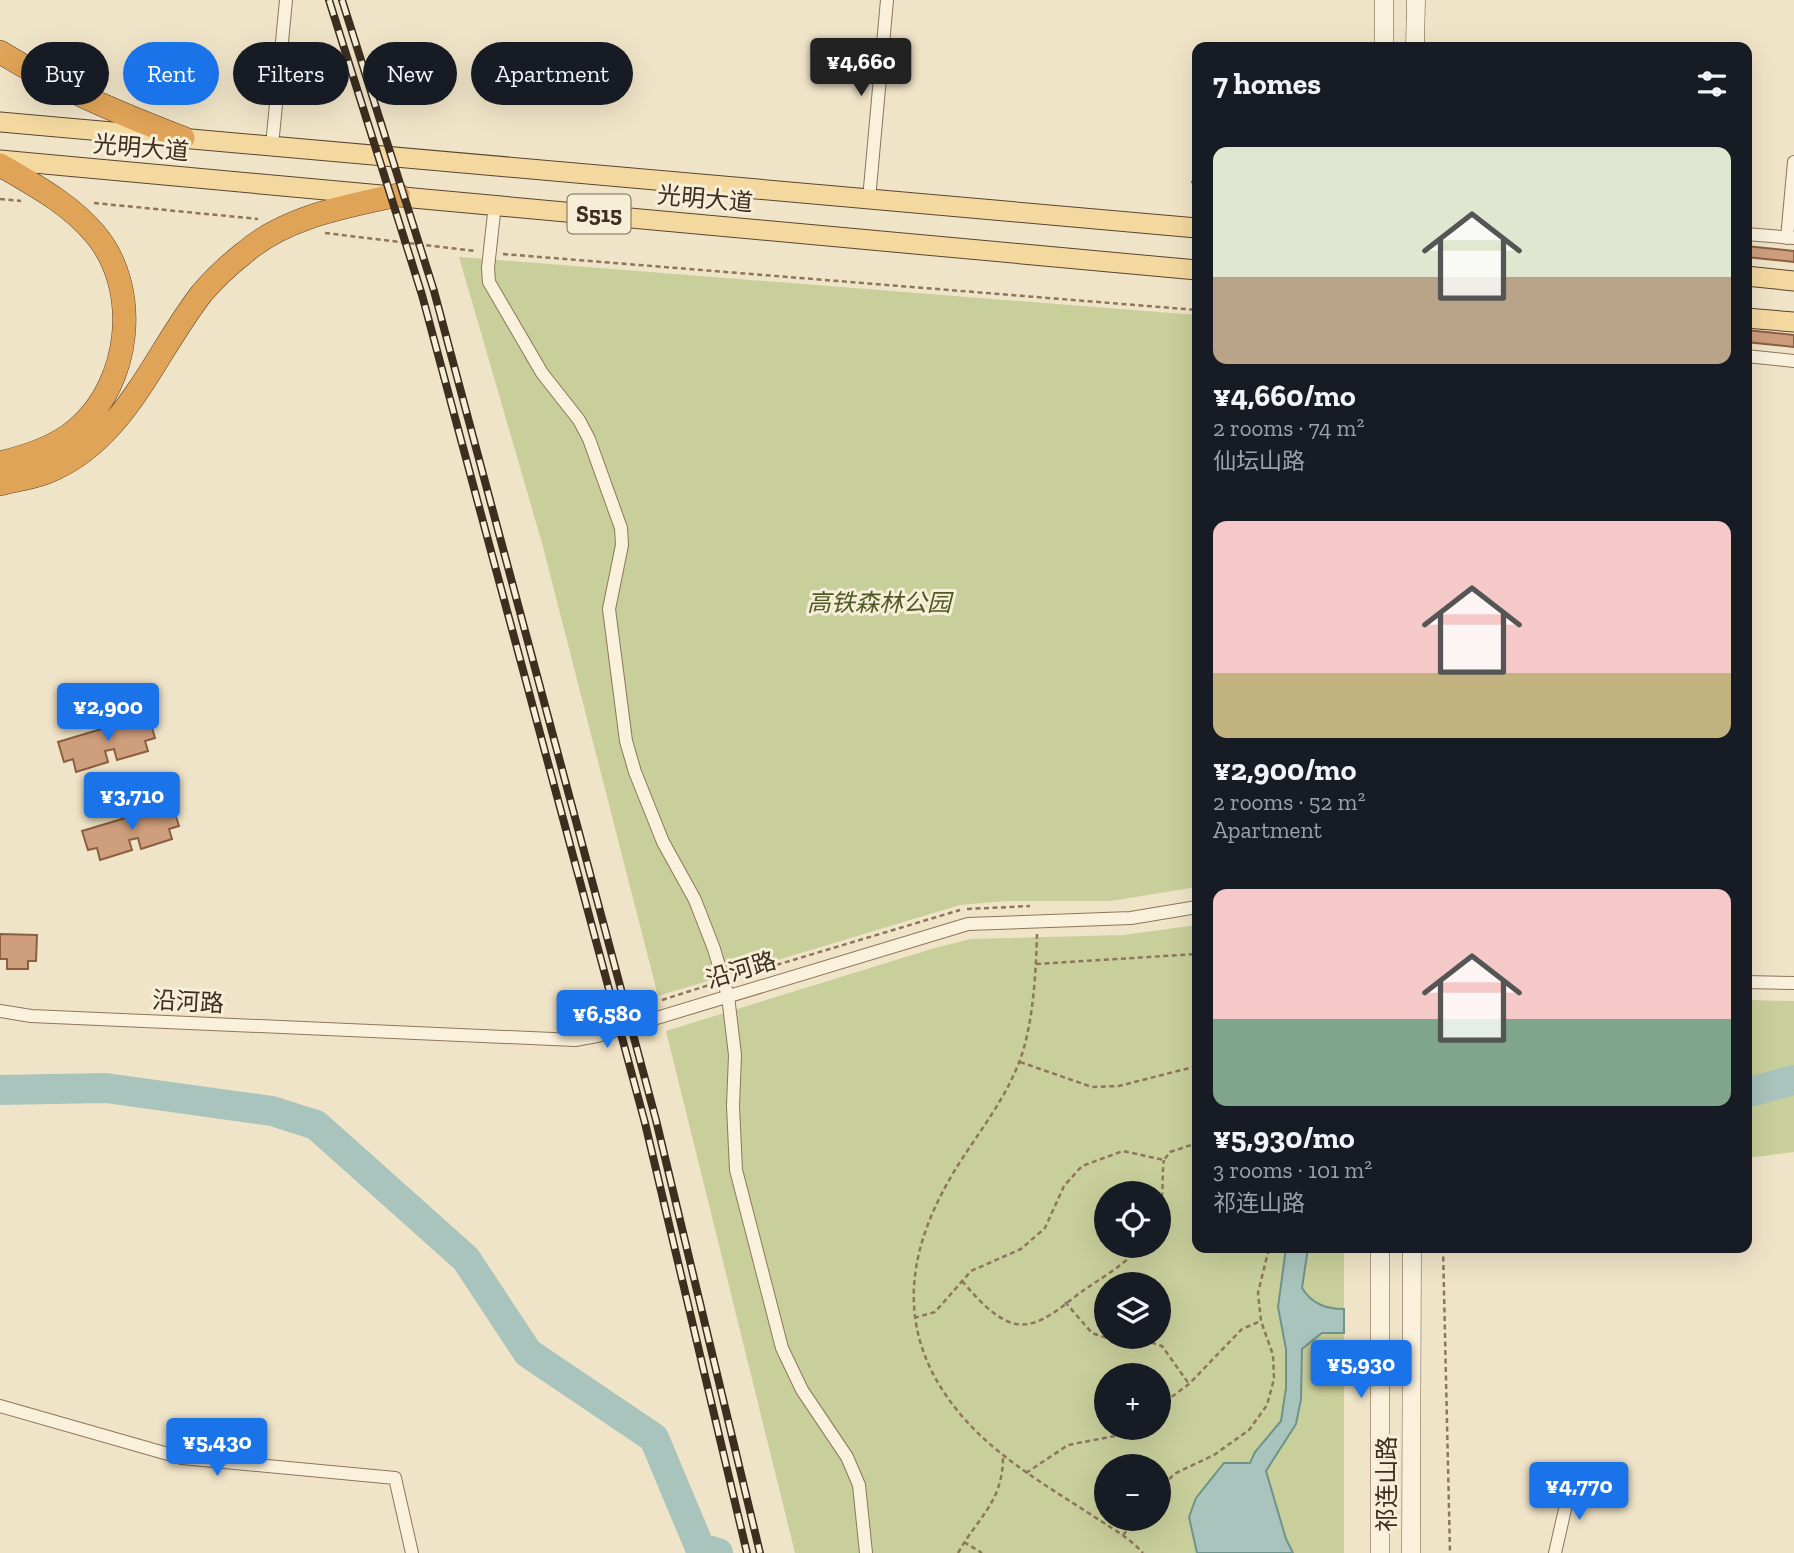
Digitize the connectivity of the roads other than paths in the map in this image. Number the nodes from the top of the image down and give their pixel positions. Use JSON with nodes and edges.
{"nodes":[{"id":1,"x":286,"y":0,"type":"edge"},
{"id":2,"x":887,"y":0,"type":"edge"},
{"id":3,"x":1384,"y":0,"type":"edge"},
{"id":4,"x":1416,"y":0,"type":"edge"},
{"id":5,"x":1384,"y":42,"type":"edge"},
{"id":6,"x":1415,"y":42,"type":"edge"},
{"id":7,"x":0,"y":52,"type":"edge"},
{"id":8,"x":0,"y":122,"type":"edge"},
{"id":9,"x":183,"y":138,"type":"junction"},
{"id":10,"x":272,"y":146,"type":"junction"},
{"id":11,"x":0,"y":160,"type":"edge"},
{"id":12,"x":1794,"y":162,"type":"edge"},
{"id":13,"x":0,"y":165,"type":"edge"},
{"id":14,"x":398,"y":195,"type":"junction"},
{"id":15,"x":869,"y":199,"type":"junction"},
{"id":16,"x":495,"y":204,"type":"junction"},
{"id":17,"x":1192,"y":228,"type":"edge"},
{"id":18,"x":1752,"y":235,"type":"edge"},
{"id":19,"x":1791,"y":238,"type":"edge"},
{"id":20,"x":1192,"y":270,"type":"edge"},
{"id":21,"x":1752,"y":277,"type":"edge"},
{"id":22,"x":1794,"y":281,"type":"edge"},
{"id":23,"x":1752,"y":318,"type":"edge"},
{"id":24,"x":1794,"y":322,"type":"edge"},
{"id":25,"x":1752,"y":356,"type":"edge"},
{"id":26,"x":1794,"y":360,"type":"edge"},
{"id":27,"x":0,"y":463,"type":"edge"},
{"id":28,"x":0,"y":484,"type":"edge"},
{"id":29,"x":1192,"y":908,"type":"edge"},
{"id":30,"x":1752,"y":982,"type":"edge"},
{"id":31,"x":1794,"y":983,"type":"edge"},
{"id":32,"x":727,"y":996,"type":"junction"},
{"id":33,"x":0,"y":1011,"type":"edge"},
{"id":34,"x":1380,"y":1253,"type":"edge"},
{"id":35,"x":1412,"y":1253,"type":"edge"},
{"id":36,"x":0,"y":1406,"type":"edge"},
{"id":37,"x":1570,"y":1483,"type":"dead end"},
{"id":38,"x":412,"y":1553,"type":"edge"},
{"id":39,"x":866,"y":1553,"type":"edge"},
{"id":40,"x":1380,"y":1553,"type":"edge"},
{"id":41,"x":1411,"y":1553,"type":"edge"},
{"id":42,"x":1555,"y":1553,"type":"edge"}],
"edges":[{"from":1,"to":10,"type":"street"},
{"from":2,"to":15,"type":"street"},
{"from":3,"to":5,"type":"main road"},
{"from":4,"to":6,"type":"main road"},
{"from":7,"to":9,"type":"highway"},
{"from":8,"to":9,"type":"main road","name":"光明大道","number":"S515"},
{"from":9,"to":10,"type":"main road","name":"光明大道","number":"S515"},
{"from":10,"to":15,"type":"main road","name":"光明大道","number":"S515"},
{"from":11,"to":14,"type":"main road","name":"光明大道","number":"S515"},
{"from":12,"to":19,"type":"street"},
{"from":13,"to":27,"type":"highway"},
{"from":14,"to":16,"type":"main road","name":"光明大道","number":"S515"},
{"from":14,"to":28,"type":"highway"},
{"from":15,"to":17,"type":"main road","name":"光明大道","number":"S515"},
{"from":16,"to":20,"type":"main road","name":"光明大道","number":"S515"},
{"from":16,"to":32,"type":"street"},
{"from":18,"to":19,"type":"street"},
{"from":21,"to":22,"type":"main road"},
{"from":23,"to":24,"type":"main road"},
{"from":25,"to":26,"type":"street"},
{"from":29,"to":32,"type":"street","name":"沿河路"},
{"from":30,"to":31,"type":"street"},
{"from":32,"to":33,"type":"street","name":"沿河路"},
{"from":32,"to":39,"type":"street"},
{"from":34,"to":40,"type":"main road","name":"祁连山路"},
{"from":35,"to":41,"type":"main road","name":"祁连山路"},
{"from":36,"to":38,"type":"street"},
{"from":37,"to":42,"type":"street"}]}
